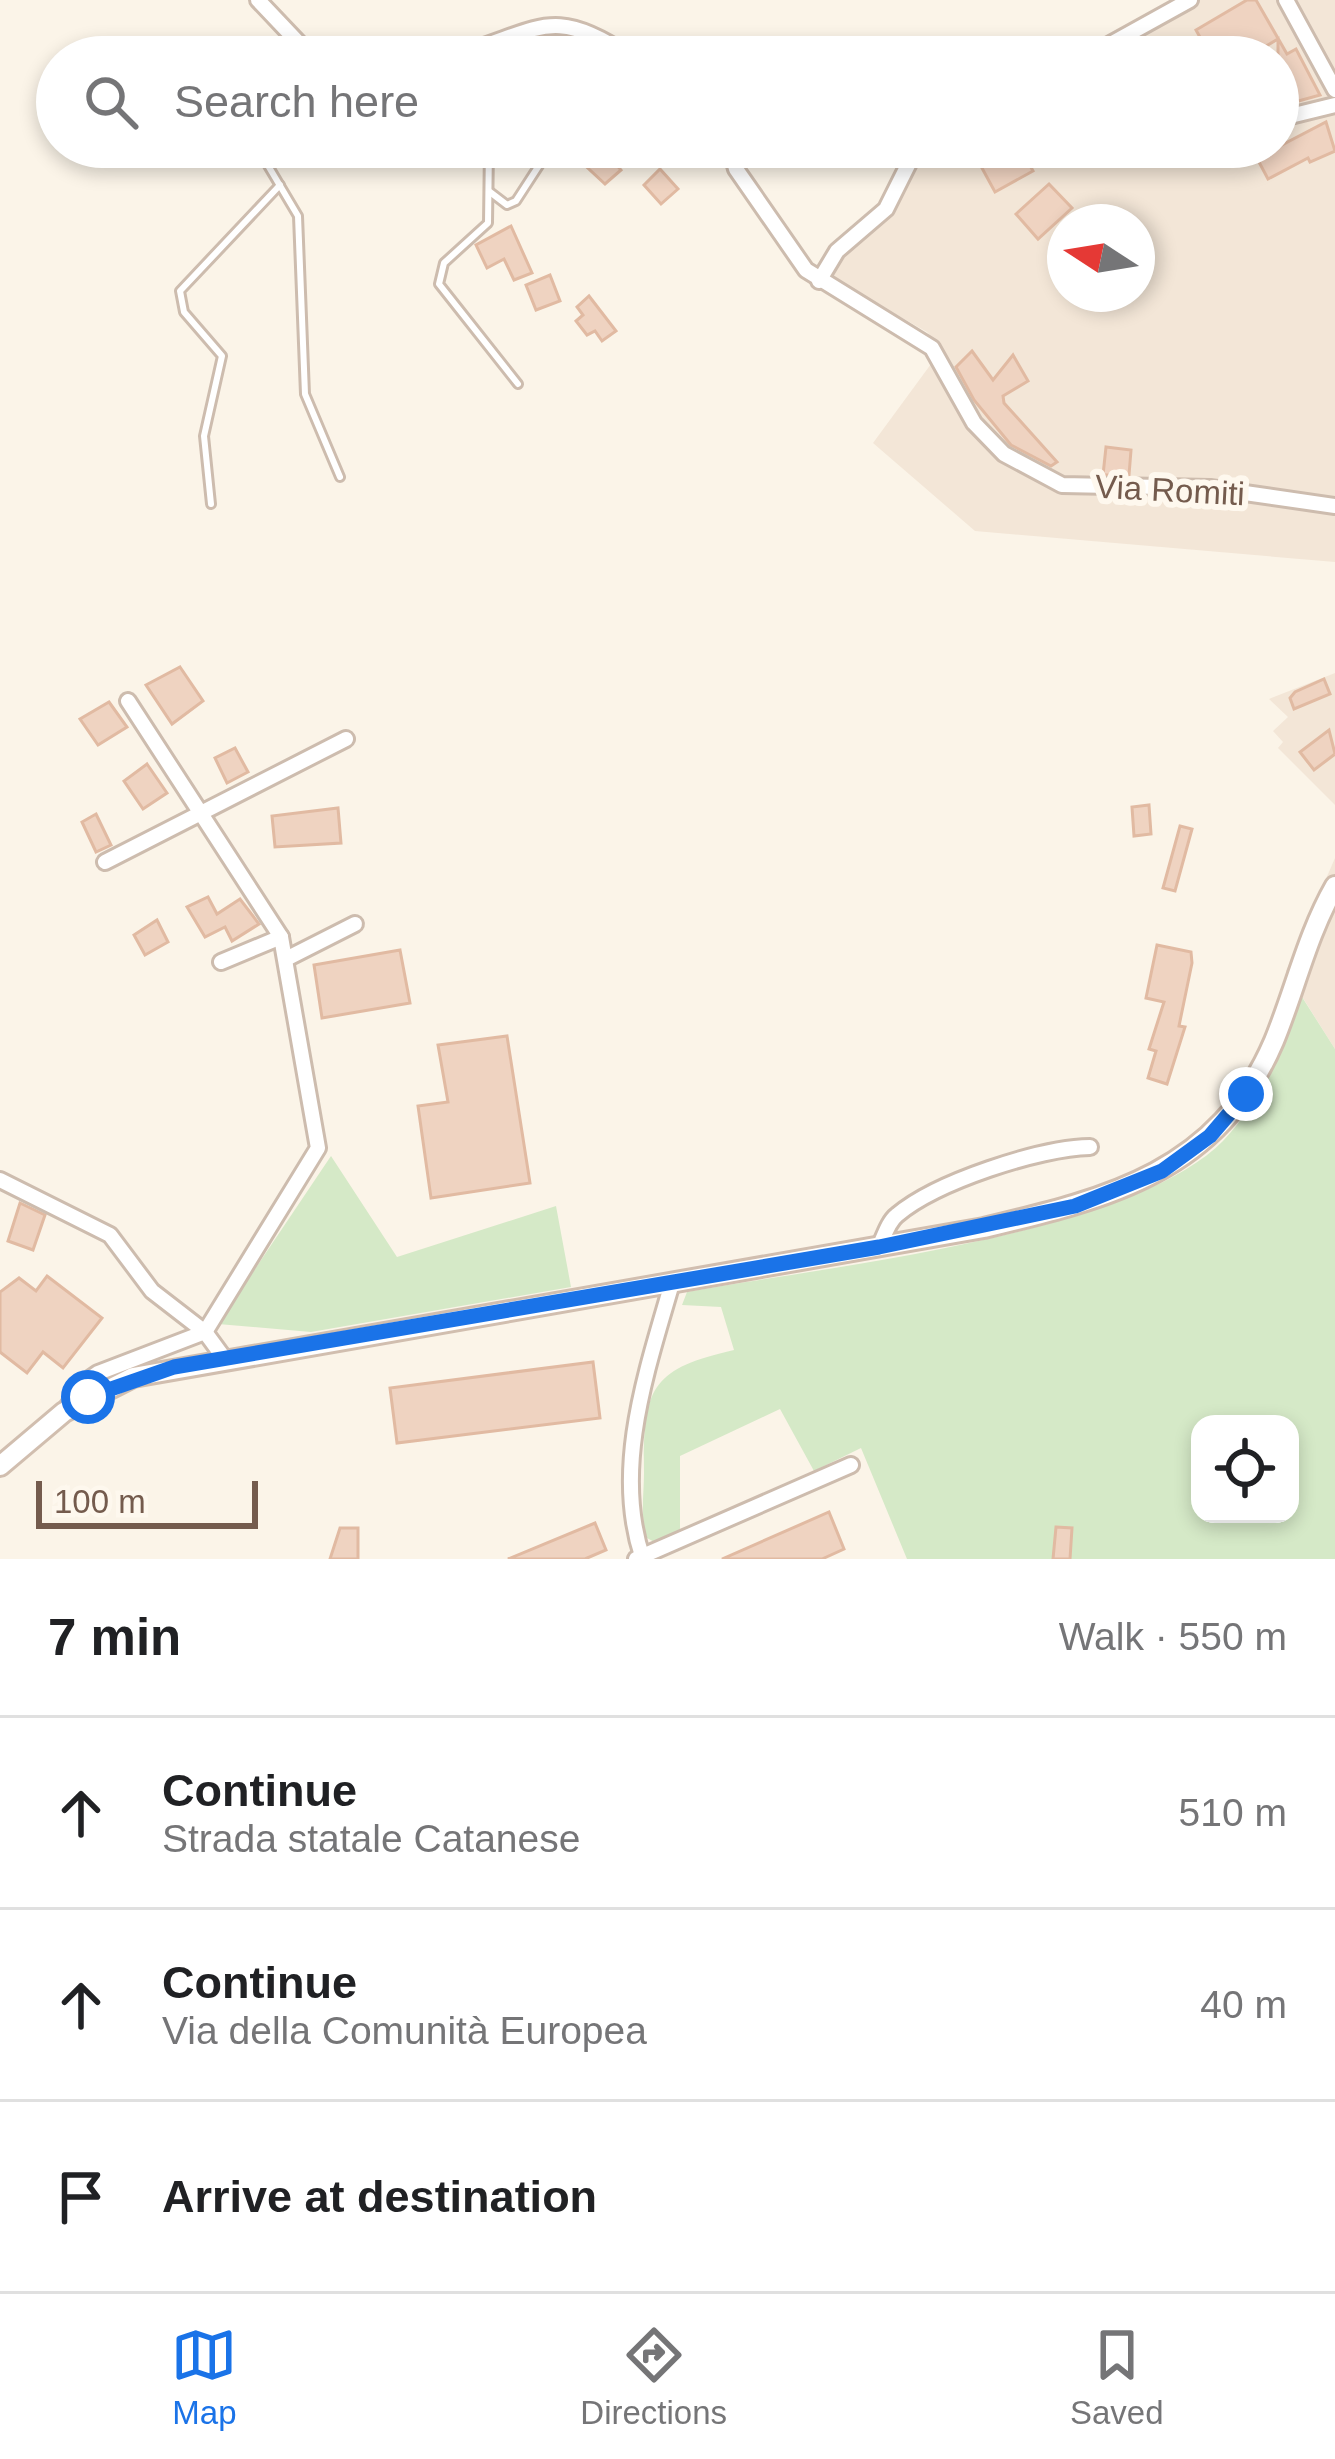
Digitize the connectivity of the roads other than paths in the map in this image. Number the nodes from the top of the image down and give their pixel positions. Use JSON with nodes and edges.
{"nodes":[{"id":1,"x":258,"y":0,"type":"edge"},
{"id":2,"x":1190,"y":0,"type":"edge"},
{"id":3,"x":1286,"y":0,"type":"edge"},
{"id":4,"x":292,"y":36,"type":"edge"},
{"id":5,"x":514,"y":36,"type":"edge"},
{"id":6,"x":604,"y":36,"type":"edge"},
{"id":7,"x":1125,"y":36,"type":"edge"},
{"id":8,"x":1335,"y":90,"type":"edge"},
{"id":9,"x":1335,"y":105,"type":"edge"},
{"id":10,"x":1299,"y":113,"type":"edge"},
{"id":11,"x":270,"y":168,"type":"edge"},
{"id":12,"x":489,"y":168,"type":"edge"},
{"id":13,"x":537,"y":168,"type":"edge"},
{"id":14,"x":736,"y":168,"type":"edge"},
{"id":15,"x":906,"y":168,"type":"edge"},
{"id":16,"x":280,"y":185,"type":"junction"},
{"id":17,"x":490,"y":192,"type":"junction"},
{"id":18,"x":819,"y":281,"type":"junction"},
{"id":19,"x":518,"y":384,"type":"dead end"},
{"id":20,"x":340,"y":477,"type":"dead end"},
{"id":21,"x":212,"y":504,"type":"dead end"},
{"id":22,"x":1335,"y":506,"type":"edge"},
{"id":23,"x":128,"y":701,"type":"dead end"},
{"id":24,"x":346,"y":739,"type":"dead end"},
{"id":25,"x":201,"y":812,"type":"junction"},
{"id":26,"x":105,"y":862,"type":"dead end"},
{"id":27,"x":1335,"y":886,"type":"edge"},
{"id":28,"x":356,"y":925,"type":"dead end"},
{"id":29,"x":281,"y":937,"type":"junction"},
{"id":30,"x":286,"y":959,"type":"junction"},
{"id":31,"x":220,"y":962,"type":"dead end"},
{"id":32,"x":1090,"y":1148,"type":"dead end"},
{"id":33,"x":0,"y":1180,"type":"edge"},
{"id":34,"x":879,"y":1247,"type":"junction"},
{"id":35,"x":672,"y":1283,"type":"junction"},
{"id":36,"x":206,"y":1332,"type":"junction"},
{"id":37,"x":224,"y":1358,"type":"junction"},
{"id":38,"x":64,"y":1412,"type":"junction"},
{"id":39,"x":851,"y":1465,"type":"dead end"},
{"id":40,"x":0,"y":1466,"type":"edge"},
{"id":41,"x":640,"y":1558,"type":"edge"}],
"edges":[{"from":1,"to":4,"type":"street"},
{"from":2,"to":7,"type":"street"},
{"from":3,"to":8,"type":"street"},
{"from":5,"to":6,"type":"street"},
{"from":9,"to":10,"type":"street"},
{"from":11,"to":16,"type":"lane"},
{"from":12,"to":17,"type":"lane"},
{"from":13,"to":17,"type":"lane"},
{"from":14,"to":18,"type":"street","name":"Via Romiti"},
{"from":15,"to":18,"type":"street"},
{"from":16,"to":20,"type":"lane"},
{"from":16,"to":21,"type":"lane"},
{"from":17,"to":19,"type":"lane"},
{"from":18,"to":22,"type":"street","name":"Via Romiti"},
{"from":23,"to":25,"type":"street"},
{"from":24,"to":25,"type":"street"},
{"from":25,"to":26,"type":"street"},
{"from":25,"to":29,"type":"street"},
{"from":27,"to":34,"type":"main road"},
{"from":28,"to":30,"type":"street"},
{"from":29,"to":30,"type":"street"},
{"from":29,"to":31,"type":"street"},
{"from":30,"to":36,"type":"street"},
{"from":32,"to":34,"type":"street"},
{"from":33,"to":36,"type":"street"},
{"from":34,"to":35,"type":"main road"},
{"from":35,"to":37,"type":"main road"},
{"from":35,"to":41,"type":"street"},
{"from":36,"to":37,"type":"street"},
{"from":36,"to":38,"type":"street"},
{"from":37,"to":38,"type":"main road"},
{"from":38,"to":40,"type":"main road"},
{"from":39,"to":41,"type":"street"}]}
